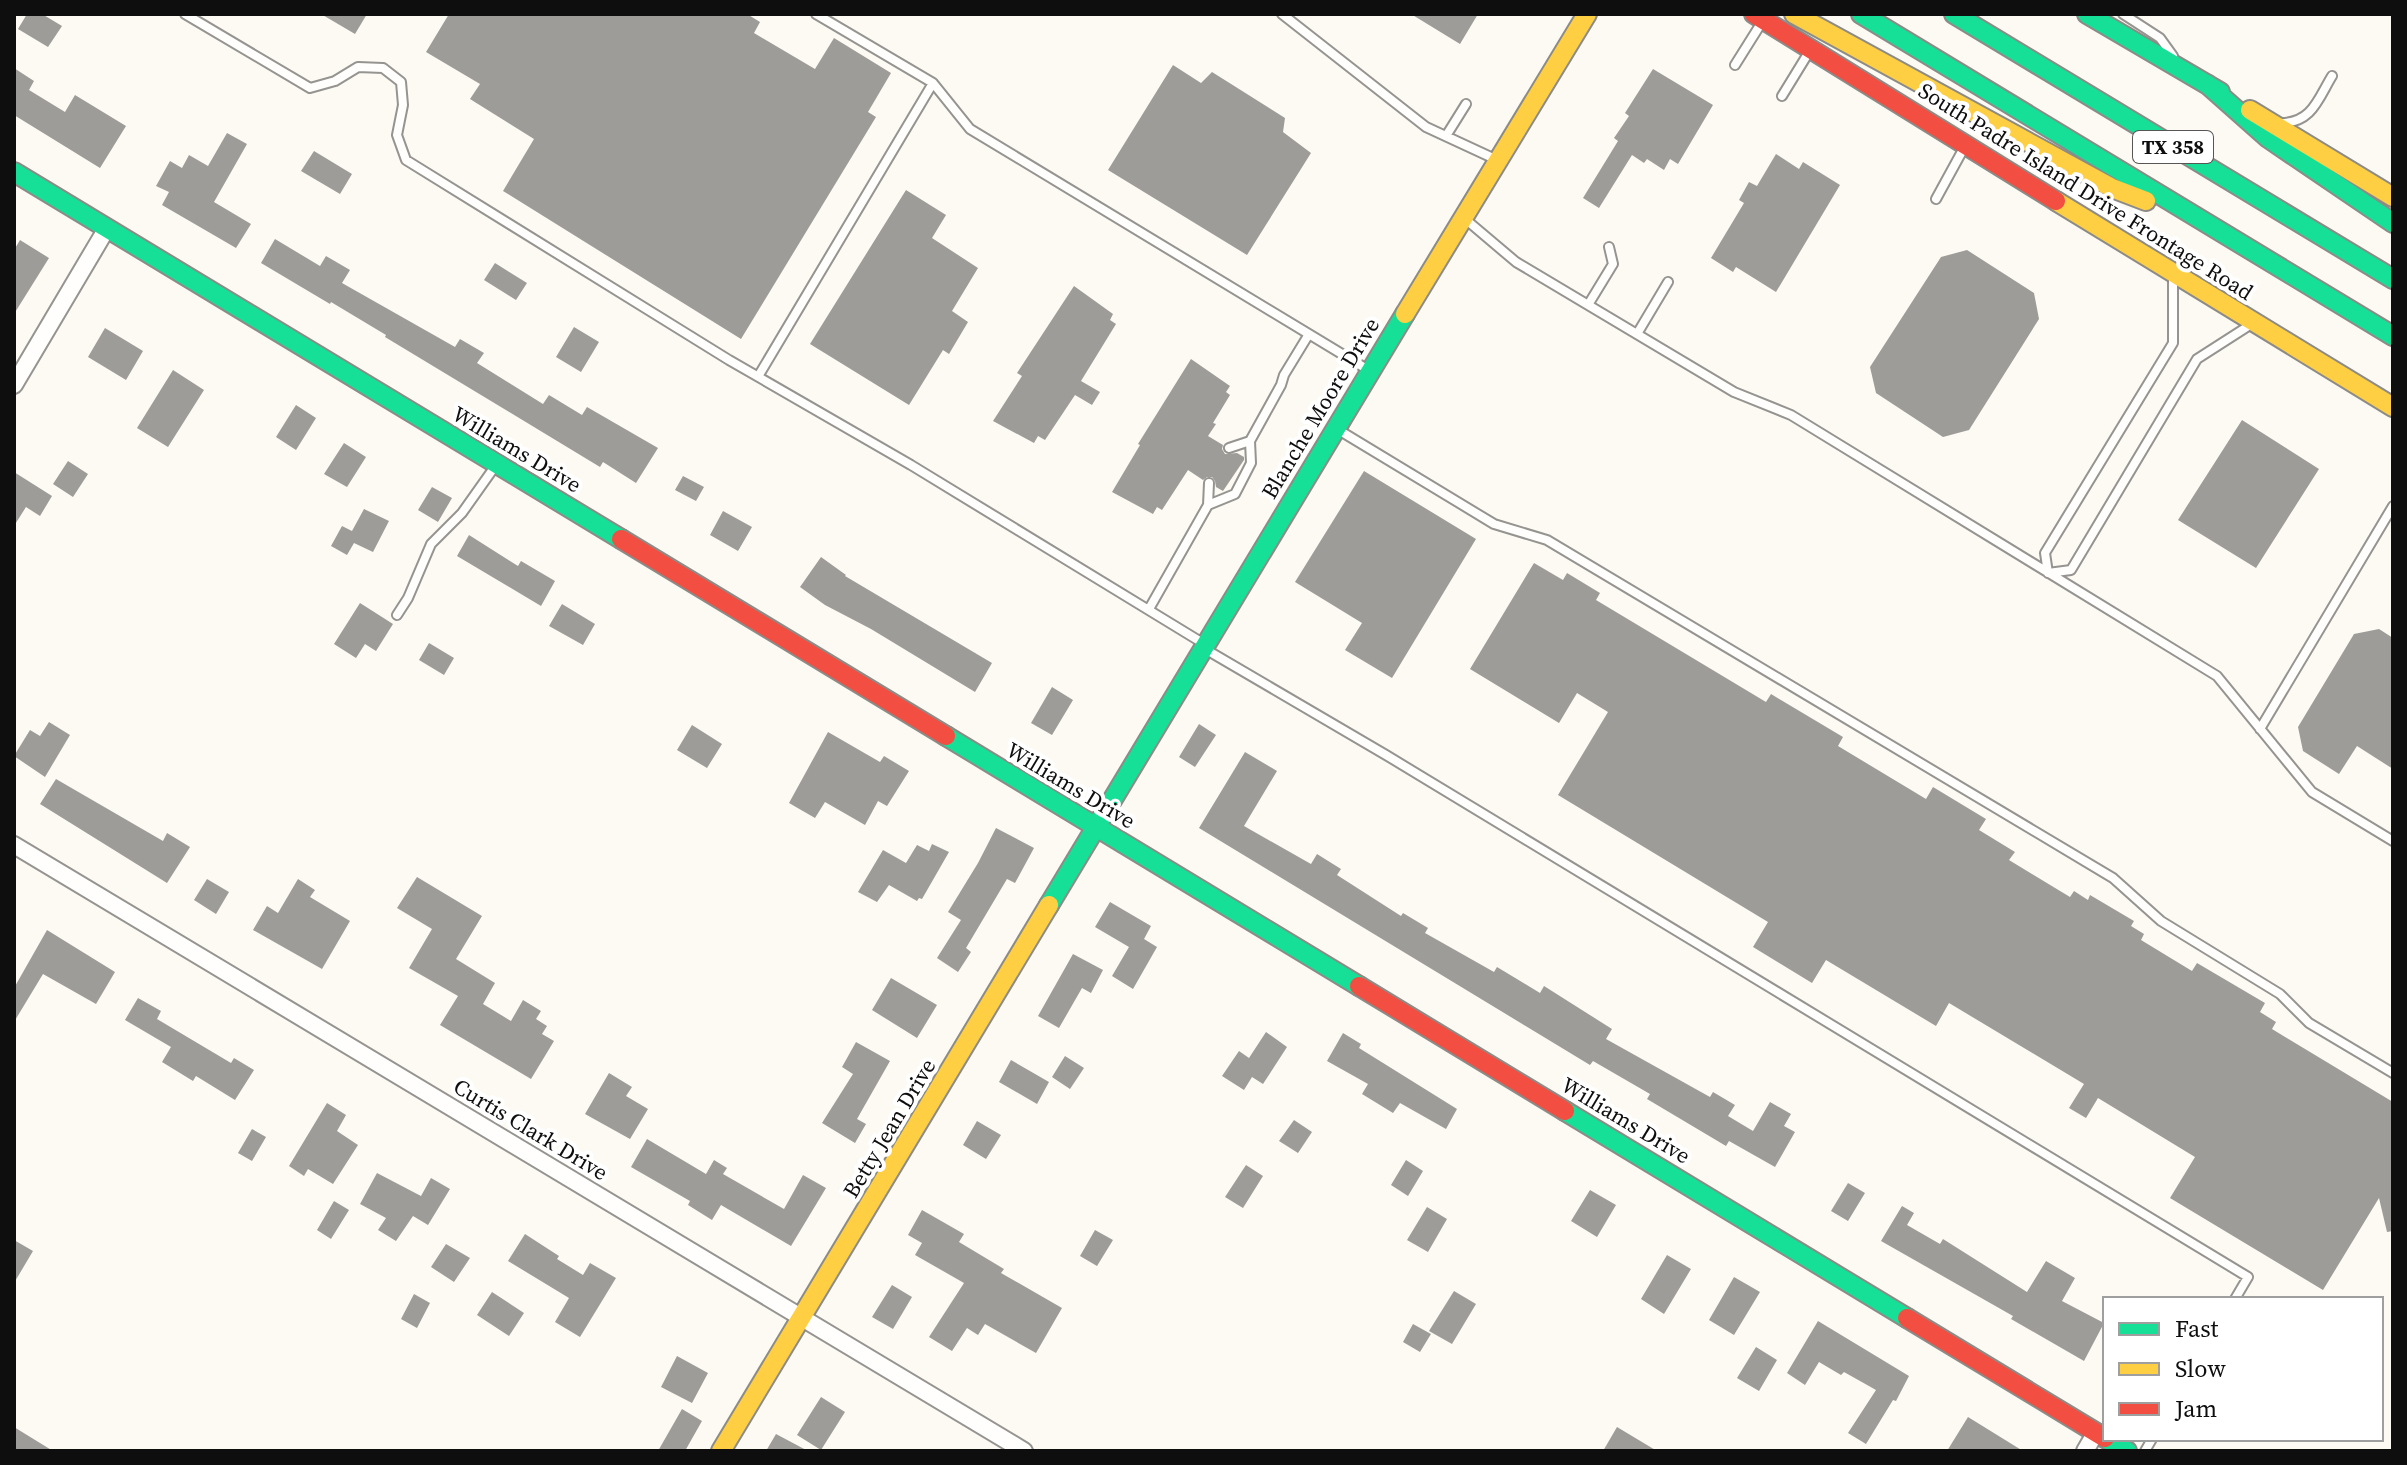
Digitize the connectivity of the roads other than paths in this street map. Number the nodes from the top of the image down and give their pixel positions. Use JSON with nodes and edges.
{"nodes":[{"id":1,"x":185,"y":14,"type":"edge"},
{"id":2,"x":816,"y":14,"type":"edge"},
{"id":3,"x":1282,"y":14,"type":"edge"},
{"id":4,"x":1587,"y":14,"type":"edge"},
{"id":5,"x":1794,"y":14,"type":"edge"},
{"id":6,"x":1861,"y":14,"type":"edge"},
{"id":7,"x":1954,"y":14,"type":"edge"},
{"id":8,"x":2087,"y":14,"type":"edge"},
{"id":9,"x":2123,"y":14,"type":"edge"},
{"id":10,"x":1759,"y":17,"type":"edge"},
{"id":11,"x":1811,"y":49,"type":"junction"},
{"id":12,"x":1735,"y":65,"type":"dead end"},
{"id":13,"x":2183,"y":69,"type":"junction"},
{"id":14,"x":2332,"y":76,"type":"dead end"},
{"id":15,"x":933,"y":83,"type":"junction"},
{"id":16,"x":2207,"y":84,"type":"junction"},
{"id":17,"x":1782,"y":96,"type":"dead end"},
{"id":18,"x":1466,"y":104,"type":"dead end"},
{"id":19,"x":2270,"y":122,"type":"junction"},
{"id":20,"x":1446,"y":136,"type":"junction"},
{"id":21,"x":1965,"y":145,"type":"junction"},
{"id":22,"x":1498,"y":160,"type":"junction"},
{"id":23,"x":14,"y":172,"type":"edge"},
{"id":24,"x":2393,"y":197,"type":"edge"},
{"id":25,"x":1936,"y":199,"type":"dead end"},
{"id":26,"x":1464,"y":218,"type":"junction"},
{"id":27,"x":2393,"y":223,"type":"edge"},
{"id":28,"x":107,"y":228,"type":"junction"},
{"id":29,"x":2218,"y":229,"type":"junction"},
{"id":30,"x":1609,"y":247,"type":"dead end"},
{"id":31,"x":2173,"y":274,"type":"junction"},
{"id":32,"x":2393,"y":279,"type":"edge"},
{"id":33,"x":1668,"y":282,"type":"dead end"},
{"id":34,"x":1588,"y":305,"type":"junction"},
{"id":35,"x":2254,"y":323,"type":"junction"},
{"id":36,"x":1309,"y":334,"type":"junction"},
{"id":37,"x":1637,"y":334,"type":"junction"},
{"id":38,"x":2393,"y":336,"type":"edge"},
{"id":39,"x":1370,"y":371,"type":"junction"},
{"id":40,"x":759,"y":375,"type":"junction"},
{"id":41,"x":14,"y":385,"type":"edge"},
{"id":42,"x":2393,"y":407,"type":"edge"},
{"id":43,"x":1336,"y":428,"type":"junction"},
{"id":44,"x":1250,"y":441,"type":"junction"},
{"id":45,"x":1229,"y":448,"type":"dead end"},
{"id":46,"x":496,"y":464,"type":"junction"},
{"id":47,"x":1209,"y":483,"type":"dead end"},
{"id":48,"x":1208,"y":505,"type":"junction"},
{"id":49,"x":2393,"y":506,"type":"edge"},
{"id":50,"x":2048,"y":573,"type":"junction"},
{"id":51,"x":1149,"y":609,"type":"junction"},
{"id":52,"x":397,"y":615,"type":"dead end"},
{"id":53,"x":1205,"y":646,"type":"junction"},
{"id":54,"x":2260,"y":729,"type":"junction"},
{"id":55,"x":1097,"y":829,"type":"junction"},
{"id":56,"x":2393,"y":841,"type":"edge"},
{"id":57,"x":14,"y":845,"type":"edge"},
{"id":58,"x":2393,"y":1073,"type":"edge"},
{"id":59,"x":2236,"y":1297,"type":"edge"},
{"id":60,"x":802,"y":1317,"type":"junction"},
{"id":61,"x":2103,"y":1436,"type":"edge"},
{"id":62,"x":721,"y":1451,"type":"edge"},
{"id":63,"x":1024,"y":1451,"type":"edge"},
{"id":64,"x":2085,"y":1451,"type":"edge"}],
"edges":[{"from":1,"to":40,"type":"lane"},
{"from":2,"to":15,"type":"lane"},
{"from":3,"to":20,"type":"lane"},
{"from":4,"to":22,"type":"main road","name":"Blanche Moore Drive"},
{"from":5,"to":29,"type":"main road"},
{"from":6,"to":29,"type":"main road","number":"TX 358"},
{"from":7,"to":32,"type":"main road","number":"TX 358"},
{"from":8,"to":13,"type":"main road"},
{"from":9,"to":13,"type":"lane"},
{"from":10,"to":11,"type":"main road","name":"South Padre Island Drive Frontage Road"},
{"from":10,"to":12,"type":"lane"},
{"from":11,"to":17,"type":"lane"},
{"from":11,"to":21,"type":"main road","name":"South Padre Island Drive Frontage Road"},
{"from":13,"to":16,"type":"main road"},
{"from":14,"to":19,"type":"lane"},
{"from":15,"to":36,"type":"lane"},
{"from":15,"to":40,"type":"lane"},
{"from":16,"to":19,"type":"main road"},
{"from":16,"to":27,"type":"main road"},
{"from":18,"to":20,"type":"lane"},
{"from":19,"to":24,"type":"main road"},
{"from":20,"to":22,"type":"lane"},
{"from":21,"to":25,"type":"lane"},
{"from":21,"to":31,"type":"main road","name":"South Padre Island Drive Frontage Road"},
{"from":22,"to":26,"type":"main road","name":"Blanche Moore Drive"},
{"from":23,"to":28,"type":"main road","name":"Williams Drive"},
{"from":26,"to":34,"type":"lane"},
{"from":26,"to":39,"type":"main road","name":"Blanche Moore Drive"},
{"from":28,"to":41,"type":"street"},
{"from":28,"to":46,"type":"main road","name":"Williams Drive"},
{"from":29,"to":38,"type":"main road","number":"TX 358"},
{"from":30,"to":34,"type":"lane"},
{"from":31,"to":35,"type":"main road","name":"South Padre Island Drive Frontage Road"},
{"from":31,"to":50,"type":"lane"},
{"from":33,"to":37,"type":"lane"},
{"from":34,"to":37,"type":"lane"},
{"from":35,"to":42,"type":"main road","name":"South Padre Island Drive Frontage Road"},
{"from":35,"to":50,"type":"lane"},
{"from":36,"to":39,"type":"lane"},
{"from":36,"to":44,"type":"lane"},
{"from":37,"to":50,"type":"lane"},
{"from":39,"to":43,"type":"main road","name":"Blanche Moore Drive"},
{"from":40,"to":51,"type":"lane"},
{"from":43,"to":53,"type":"main road","name":"Blanche Moore Drive"},
{"from":43,"to":58,"type":"lane"},
{"from":44,"to":45,"type":"lane"},
{"from":44,"to":48,"type":"lane"},
{"from":46,"to":52,"type":"lane"},
{"from":46,"to":55,"type":"main road","name":"Williams Drive"},
{"from":47,"to":48,"type":"lane"},
{"from":48,"to":51,"type":"lane"},
{"from":49,"to":54,"type":"lane"},
{"from":50,"to":54,"type":"lane"},
{"from":51,"to":53,"type":"lane"},
{"from":53,"to":55,"type":"main road","name":"Blanche Moore Drive"},
{"from":53,"to":59,"type":"lane"},
{"from":54,"to":56,"type":"lane"},
{"from":55,"to":60,"type":"main road","name":"Betty Jean Drive"},
{"from":55,"to":61,"type":"main road","name":"Williams Drive"},
{"from":57,"to":60,"type":"street","name":"Curtis Clark Drive"},
{"from":60,"to":62,"type":"main road","name":"Betty Jean Drive"},
{"from":60,"to":63,"type":"street","name":"Curtis Clark Drive"},
{"from":61,"to":64,"type":"street"}]}
